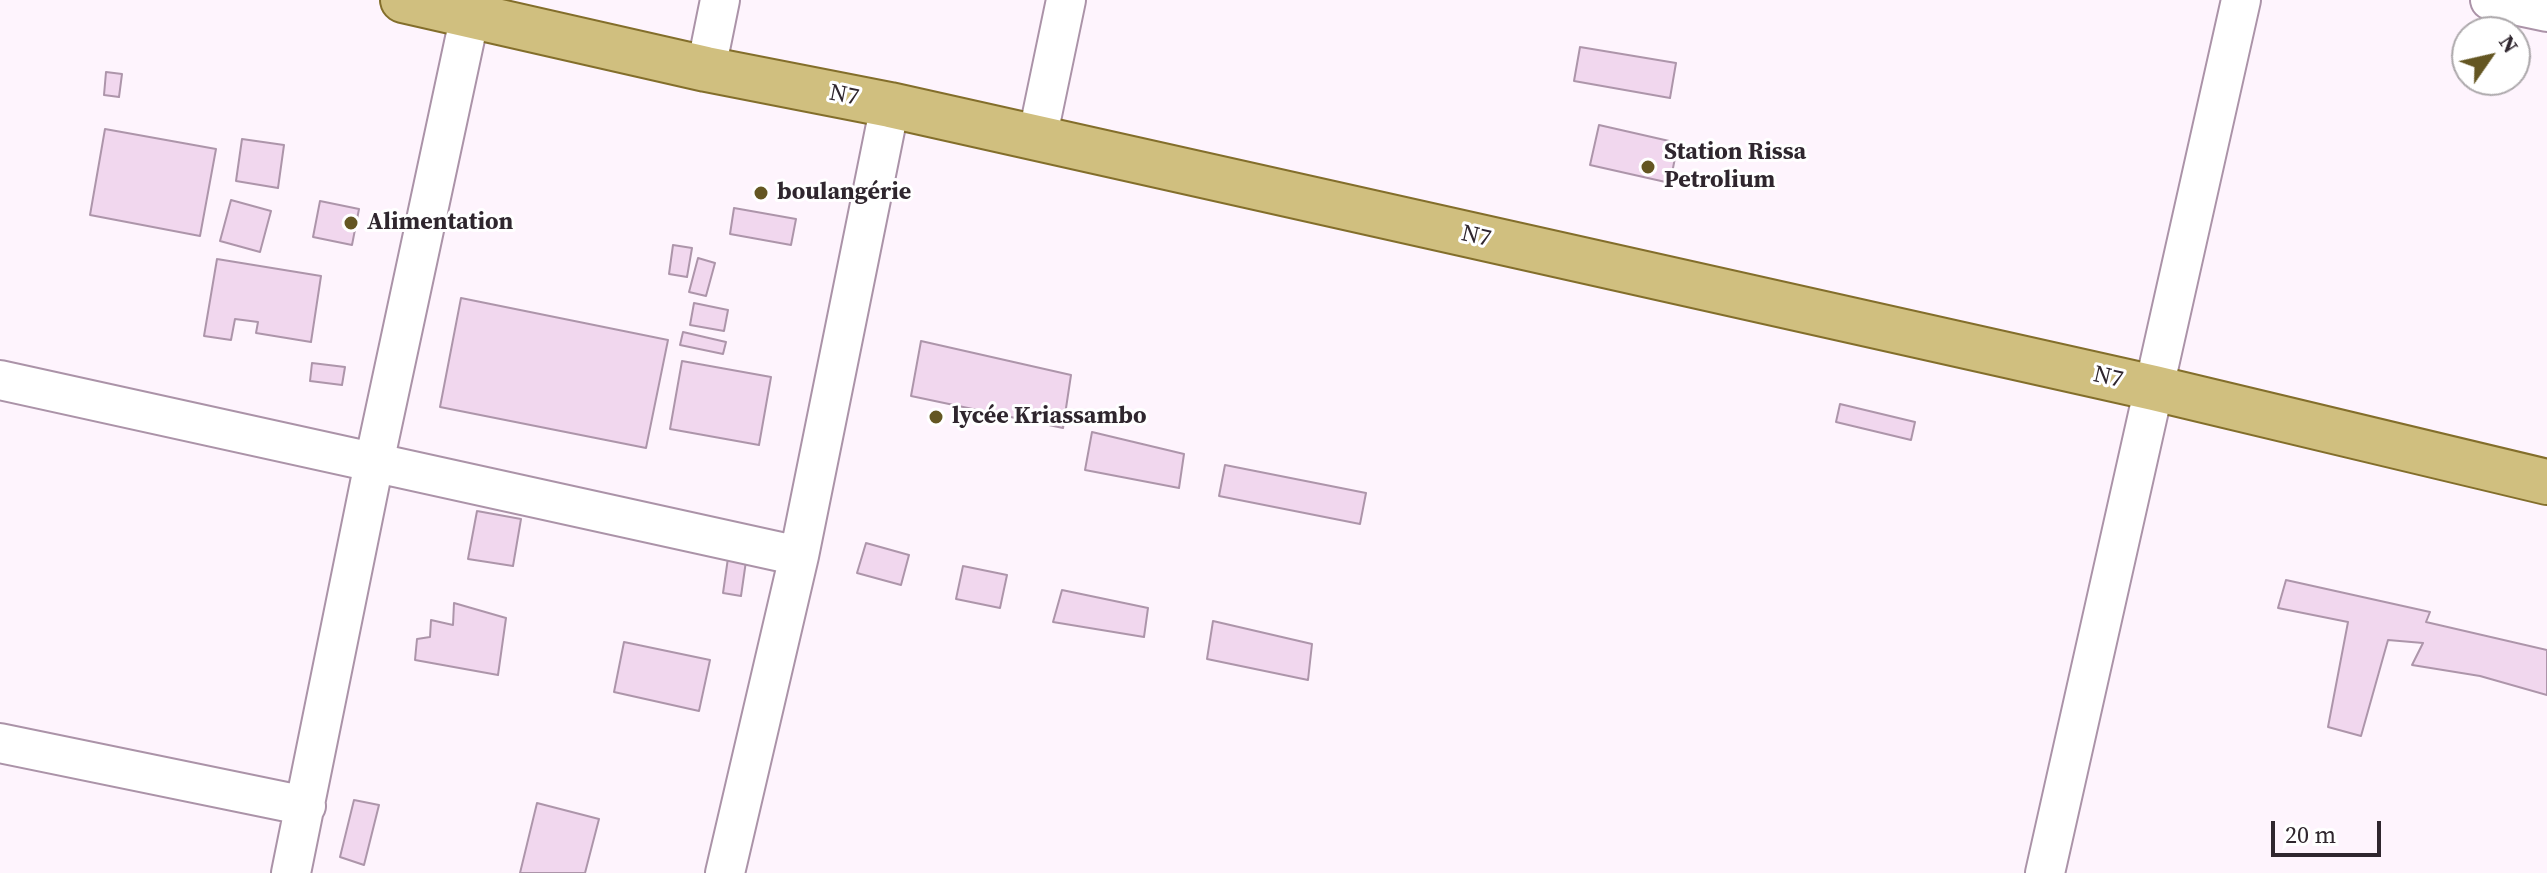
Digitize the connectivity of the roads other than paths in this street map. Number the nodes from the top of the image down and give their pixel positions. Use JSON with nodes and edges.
{"nodes":[{"id":1,"x":720,"y":0,"type":"edge"},
{"id":2,"x":1066,"y":0,"type":"edge"},
{"id":3,"x":2241,"y":0,"type":"edge"},
{"id":4,"x":2490,"y":0,"type":"edge"},
{"id":5,"x":419,"y":2,"type":"edge"},
{"id":6,"x":2547,"y":12,"type":"edge"},
{"id":7,"x":470,"y":15,"type":"junction"},
{"id":8,"x":706,"y":69,"type":"junction"},
{"id":9,"x":890,"y":105,"type":"junction"},
{"id":10,"x":1037,"y":139,"type":"junction"},
{"id":11,"x":0,"y":380,"type":"edge"},
{"id":12,"x":2154,"y":388,"type":"junction"},
{"id":13,"x":374,"y":463,"type":"junction"},
{"id":14,"x":2547,"y":482,"type":"edge"},
{"id":15,"x":799,"y":556,"type":"junction"},
{"id":16,"x":0,"y":743,"type":"edge"},
{"id":17,"x":306,"y":806,"type":"junction"},
{"id":18,"x":291,"y":873,"type":"edge"},
{"id":19,"x":725,"y":873,"type":"edge"},
{"id":20,"x":2045,"y":873,"type":"edge"}],
"edges":[{"from":1,"to":8,"type":"street"},
{"from":2,"to":10,"type":"street"},
{"from":3,"to":12,"type":"street"},
{"from":4,"to":6,"type":"street"},
{"from":5,"to":7,"type":"main road","name":"N7"},
{"from":7,"to":8,"type":"main road","name":"N7"},
{"from":7,"to":13,"type":"street"},
{"from":8,"to":9,"type":"main road","name":"N7"},
{"from":9,"to":10,"type":"main road","name":"N7"},
{"from":9,"to":15,"type":"street"},
{"from":10,"to":12,"type":"main road","name":"N7"},
{"from":11,"to":13,"type":"street"},
{"from":12,"to":14,"type":"main road","name":"N7"},
{"from":12,"to":20,"type":"street"},
{"from":13,"to":15,"type":"street"},
{"from":13,"to":17,"type":"street"},
{"from":15,"to":19,"type":"street"},
{"from":16,"to":17,"type":"street"},
{"from":17,"to":18,"type":"street"}]}
